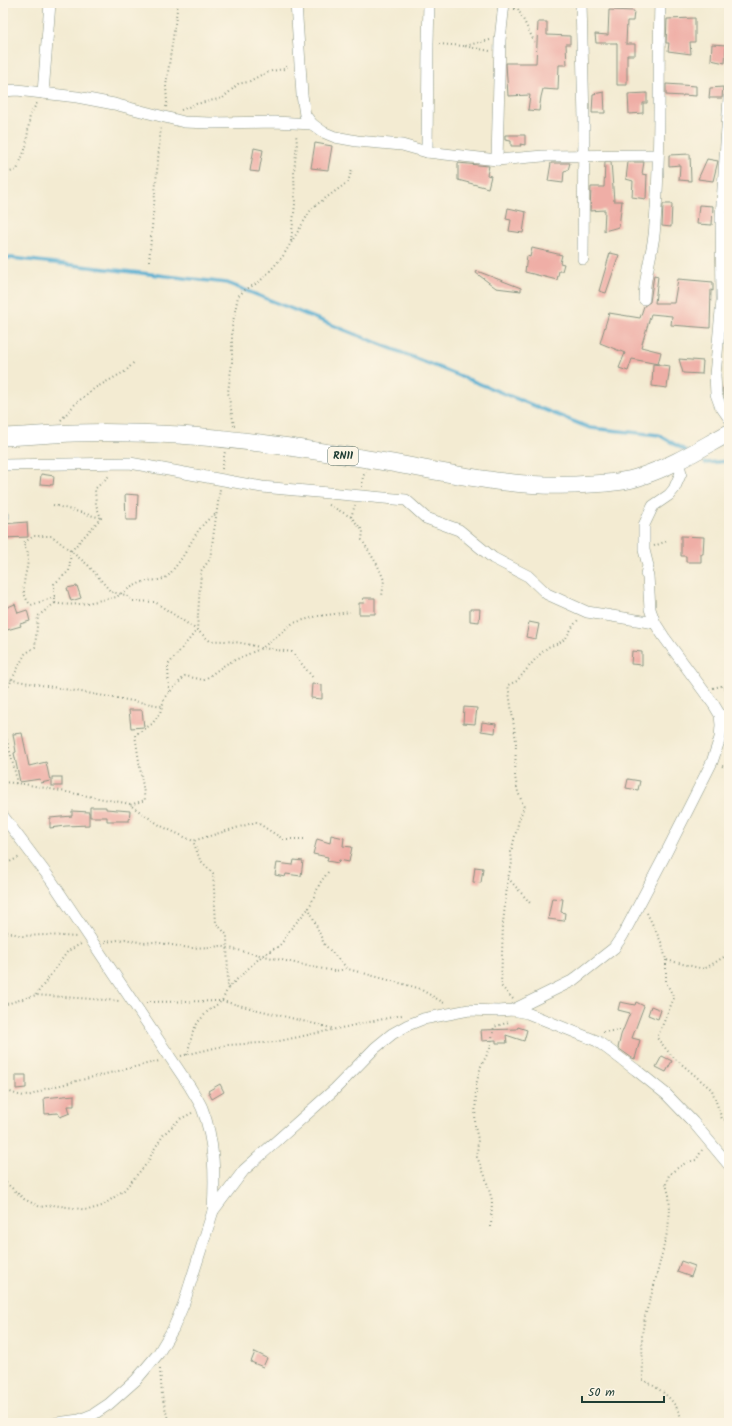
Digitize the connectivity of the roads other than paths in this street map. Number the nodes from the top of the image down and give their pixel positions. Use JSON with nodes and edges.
{"nodes":[{"id":1,"x":50,"y":3,"type":"edge"},
{"id":2,"x":296,"y":3,"type":"edge"},
{"id":3,"x":429,"y":3,"type":"edge"},
{"id":4,"x":582,"y":3,"type":"edge"},
{"id":5,"x":660,"y":3,"type":"edge"},
{"id":6,"x":504,"y":7,"type":"edge"},
{"id":7,"x":3,"y":91,"type":"edge"},
{"id":8,"x":43,"y":93,"type":"junction"},
{"id":9,"x":729,"y":98,"type":"edge"},
{"id":10,"x":312,"y":124,"type":"junction"},
{"id":11,"x":427,"y":152,"type":"junction"},
{"id":12,"x":658,"y":155,"type":"junction"},
{"id":13,"x":584,"y":156,"type":"junction"},
{"id":14,"x":498,"y":160,"type":"junction"},
{"id":15,"x":583,"y":259,"type":"dead end"},
{"id":16,"x":644,"y":299,"type":"dead end"},
{"id":17,"x":729,"y":418,"type":"edge"},
{"id":18,"x":729,"y":433,"type":"edge"},
{"id":19,"x":3,"y":438,"type":"edge"},
{"id":20,"x":678,"y":461,"type":"junction"},
{"id":21,"x":3,"y":465,"type":"edge"},
{"id":22,"x":654,"y":623,"type":"junction"},
{"id":23,"x":3,"y":816,"type":"edge"},
{"id":24,"x":520,"y":1010,"type":"junction"},
{"id":25,"x":729,"y":1165,"type":"edge"},
{"id":26,"x":213,"y":1211,"type":"junction"},
{"id":27,"x":57,"y":1423,"type":"edge"}],
"edges":[{"from":1,"to":8,"type":"street"},
{"from":2,"to":10,"type":"street"},
{"from":3,"to":11,"type":"street"},
{"from":4,"to":13,"type":"street"},
{"from":5,"to":12,"type":"street"},
{"from":6,"to":14,"type":"street"},
{"from":7,"to":8,"type":"street"},
{"from":8,"to":10,"type":"street"},
{"from":9,"to":17,"type":"street"},
{"from":10,"to":11,"type":"street"},
{"from":11,"to":14,"type":"street"},
{"from":12,"to":13,"type":"street"},
{"from":12,"to":16,"type":"street"},
{"from":13,"to":14,"type":"street"},
{"from":13,"to":15,"type":"street"},
{"from":18,"to":20,"type":"main road","number":"RN11"},
{"from":19,"to":20,"type":"main road","number":"RN11"},
{"from":20,"to":22,"type":"street"},
{"from":21,"to":22,"type":"street"},
{"from":22,"to":24,"type":"street"},
{"from":23,"to":26,"type":"street"},
{"from":24,"to":25,"type":"street"},
{"from":24,"to":26,"type":"street"},
{"from":26,"to":27,"type":"street"}]}
